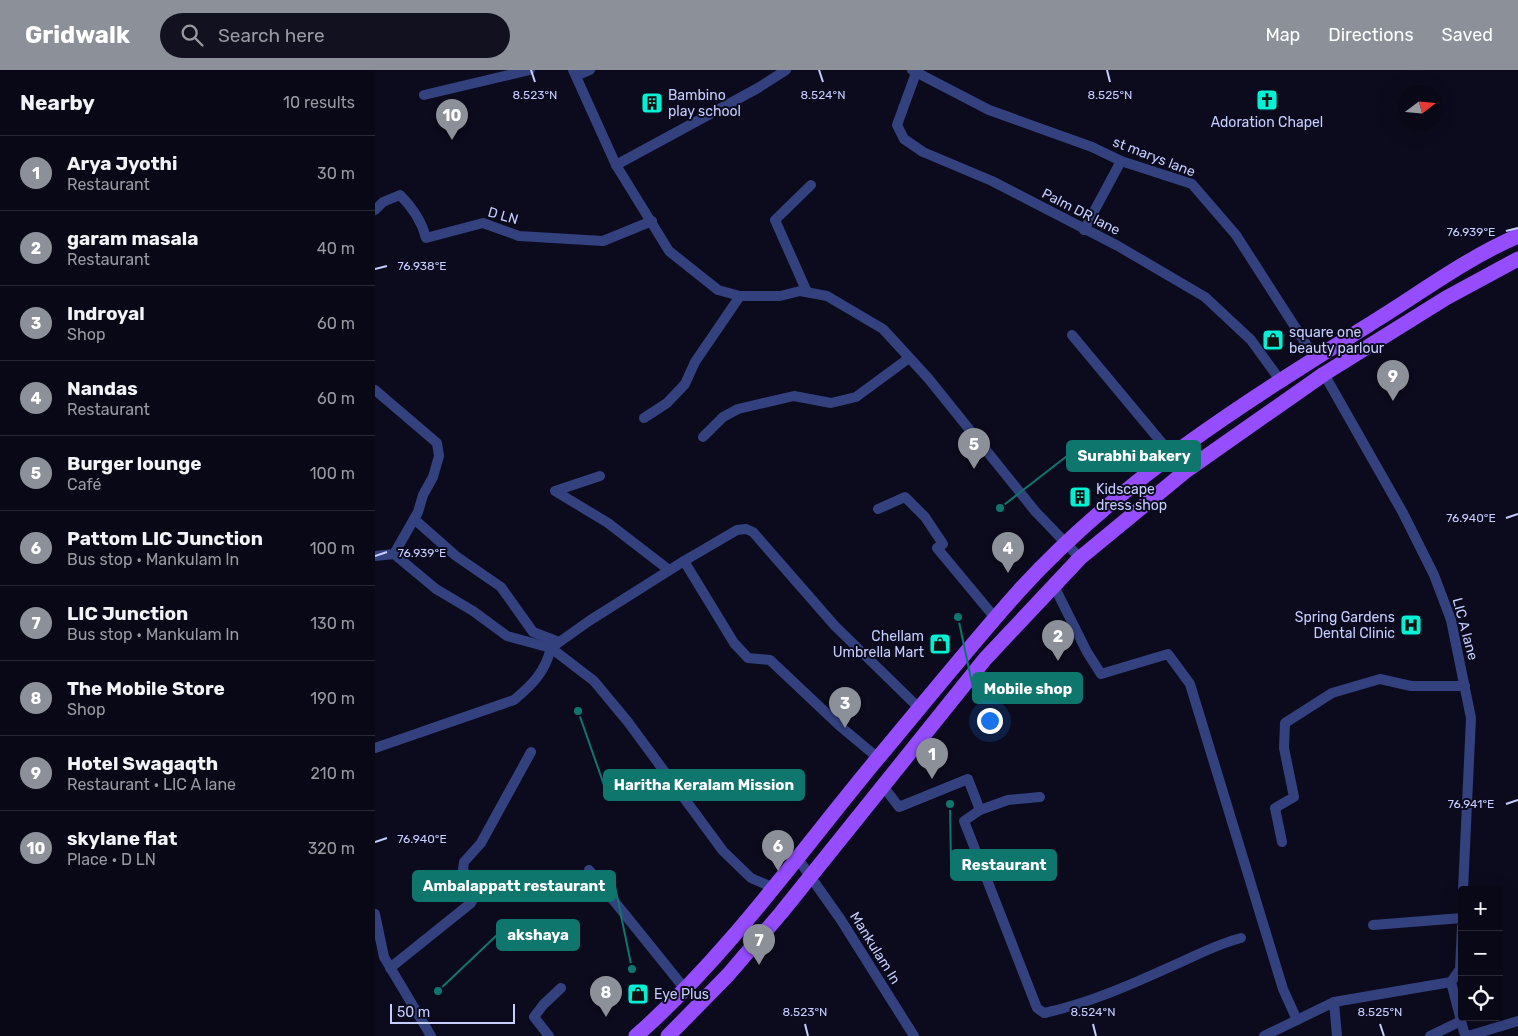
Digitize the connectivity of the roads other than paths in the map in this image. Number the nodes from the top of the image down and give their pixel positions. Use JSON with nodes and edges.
{"nodes":[{"id":1,"x":530,"y":70,"type":"edge"},
{"id":2,"x":590,"y":70,"type":"edge"},
{"id":3,"x":786,"y":70,"type":"edge"},
{"id":4,"x":914,"y":71,"type":"edge"},
{"id":5,"x":574,"y":73,"type":"edge"},
{"id":6,"x":424,"y":95,"type":"dead end"},
{"id":7,"x":1121,"y":161,"type":"junction"},
{"id":8,"x":616,"y":165,"type":"junction"},
{"id":9,"x":811,"y":185,"type":"dead end"},
{"id":10,"x":375,"y":210,"type":"edge"},
{"id":11,"x":652,"y":221,"type":"junction"},
{"id":12,"x":1083,"y":230,"type":"junction"},
{"id":13,"x":1518,"y":236,"type":"edge"},
{"id":14,"x":1518,"y":259,"type":"edge"},
{"id":15,"x":807,"y":292,"type":"junction"},
{"id":16,"x":740,"y":296,"type":"junction"},
{"id":17,"x":1072,"y":335,"type":"dead end"},
{"id":18,"x":909,"y":358,"type":"junction"},
{"id":19,"x":1315,"y":358,"type":"junction"},
{"id":20,"x":1324,"y":374,"type":"junction"},
{"id":21,"x":1280,"y":380,"type":"junction"},
{"id":22,"x":375,"y":390,"type":"edge"},
{"id":23,"x":644,"y":418,"type":"dead end"},
{"id":24,"x":703,"y":437,"type":"dead end"},
{"id":25,"x":1172,"y":455,"type":"junction"},
{"id":26,"x":600,"y":476,"type":"dead end"},
{"id":27,"x":878,"y":509,"type":"dead end"},
{"id":28,"x":414,"y":519,"type":"junction"},
{"id":29,"x":1065,"y":542,"type":"junction"},
{"id":30,"x":394,"y":554,"type":"junction"},
{"id":31,"x":375,"y":556,"type":"edge"},
{"id":32,"x":1080,"y":558,"type":"junction"},
{"id":33,"x":684,"y":561,"type":"junction"},
{"id":34,"x":669,"y":570,"type":"junction"},
{"id":35,"x":1053,"y":584,"type":"junction"},
{"id":36,"x":996,"y":619,"type":"junction"},
{"id":37,"x":555,"y":645,"type":"junction"},
{"id":38,"x":1465,"y":686,"type":"junction"},
{"id":39,"x":920,"y":708,"type":"junction"},
{"id":40,"x":375,"y":748,"type":"edge"},
{"id":41,"x":531,"y":752,"type":"dead end"},
{"id":42,"x":878,"y":758,"type":"junction"},
{"id":43,"x":883,"y":786,"type":"junction"},
{"id":44,"x":1039,"y":796,"type":"dead end"},
{"id":45,"x":981,"y":810,"type":"junction"},
{"id":46,"x":1282,"y":842,"type":"dead end"},
{"id":47,"x":798,"y":860,"type":"junction"},
{"id":48,"x":589,"y":870,"type":"dead end"},
{"id":49,"x":810,"y":877,"type":"junction"},
{"id":50,"x":1463,"y":886,"type":"edge"},
{"id":51,"x":773,"y":888,"type":"junction"},
{"id":52,"x":375,"y":914,"type":"edge"},
{"id":53,"x":1458,"y":918,"type":"edge"},
{"id":54,"x":1373,"y":925,"type":"dead end"},
{"id":55,"x":1462,"y":931,"type":"edge"},
{"id":56,"x":1241,"y":938,"type":"dead end"},
{"id":57,"x":390,"y":968,"type":"junction"},
{"id":58,"x":1451,"y":982,"type":"junction"},
{"id":59,"x":561,"y":988,"type":"dead end"},
{"id":60,"x":685,"y":989,"type":"junction"},
{"id":61,"x":1334,"y":1002,"type":"junction"},
{"id":62,"x":1458,"y":1009,"type":"edge"},
{"id":63,"x":1297,"y":1020,"type":"junction"},
{"id":64,"x":1461,"y":1021,"type":"joint"},
{"id":65,"x":1518,"y":1021,"type":"edge"},
{"id":66,"x":431,"y":1036,"type":"edge"},
{"id":67,"x":549,"y":1036,"type":"edge"},
{"id":68,"x":636,"y":1036,"type":"edge"},
{"id":69,"x":667,"y":1036,"type":"edge"},
{"id":70,"x":914,"y":1036,"type":"edge"},
{"id":71,"x":1264,"y":1036,"type":"edge"},
{"id":72,"x":1337,"y":1036,"type":"edge"},
{"id":73,"x":1430,"y":1036,"type":"edge"}],
"edges":[{"from":1,"to":6,"type":"street"},
{"from":2,"to":5,"type":"street"},
{"from":3,"to":8,"type":"street"},
{"from":4,"to":7,"type":"street","name":"st marys lane"},
{"from":4,"to":12,"type":"street","name":"Palm DR lane"},
{"from":5,"to":8,"type":"street"},
{"from":7,"to":12,"type":"street"},
{"from":7,"to":19,"type":"street","name":"st marys lane"},
{"from":8,"to":11,"type":"street"},
{"from":9,"to":15,"type":"street"},
{"from":10,"to":11,"type":"street","name":"D LN"},
{"from":11,"to":16,"type":"street"},
{"from":12,"to":21,"type":"street","name":"Palm DR lane"},
{"from":13,"to":19,"type":"main road"},
{"from":14,"to":20,"type":"main road"},
{"from":15,"to":16,"type":"street"},
{"from":15,"to":18,"type":"street"},
{"from":16,"to":23,"type":"street"},
{"from":17,"to":25,"type":"street"},
{"from":18,"to":24,"type":"street"},
{"from":18,"to":29,"type":"street"},
{"from":19,"to":21,"type":"main road"},
{"from":20,"to":32,"type":"main road"},
{"from":20,"to":38,"type":"street","name":"LIC A lane"},
{"from":21,"to":25,"type":"main road"},
{"from":22,"to":28,"type":"street"},
{"from":25,"to":29,"type":"main road"},
{"from":26,"to":34,"type":"street"},
{"from":27,"to":36,"type":"street"},
{"from":28,"to":30,"type":"street"},
{"from":28,"to":37,"type":"street"},
{"from":29,"to":32,"type":"street"},
{"from":29,"to":36,"type":"main road"},
{"from":30,"to":31,"type":"street"},
{"from":30,"to":37,"type":"street"},
{"from":32,"to":35,"type":"main road"},
{"from":33,"to":34,"type":"street"},
{"from":33,"to":39,"type":"street"},
{"from":33,"to":42,"type":"street"},
{"from":34,"to":37,"type":"street"},
{"from":35,"to":43,"type":"main road"},
{"from":35,"to":63,"type":"street"},
{"from":36,"to":39,"type":"main road"},
{"from":37,"to":40,"type":"street"},
{"from":37,"to":51,"type":"street"},
{"from":38,"to":46,"type":"street"},
{"from":38,"to":50,"type":"street","name":"LIC A lane"},
{"from":39,"to":42,"type":"main road"},
{"from":41,"to":57,"type":"street"},
{"from":42,"to":47,"type":"main road"},
{"from":43,"to":45,"type":"street"},
{"from":43,"to":49,"type":"main road"},
{"from":44,"to":45,"type":"street"},
{"from":45,"to":56,"type":"street"},
{"from":47,"to":49,"type":"street","name":"Mankulam ln"},
{"from":47,"to":51,"type":"main road"},
{"from":48,"to":60,"type":"street"},
{"from":49,"to":69,"type":"main road"},
{"from":49,"to":70,"type":"street","name":"Mankulam ln"},
{"from":51,"to":60,"type":"main road"},
{"from":52,"to":57,"type":"street"},
{"from":53,"to":54,"type":"street"},
{"from":55,"to":58,"type":"street"},
{"from":57,"to":66,"type":"street"},
{"from":58,"to":61,"type":"street"},
{"from":58,"to":62,"type":"street"},
{"from":59,"to":67,"type":"street"},
{"from":60,"to":68,"type":"main road"},
{"from":61,"to":63,"type":"street"},
{"from":61,"to":72,"type":"street"},
{"from":63,"to":71,"type":"street"},
{"from":64,"to":65,"type":"street"},
{"from":64,"to":73,"type":"street"}]}
